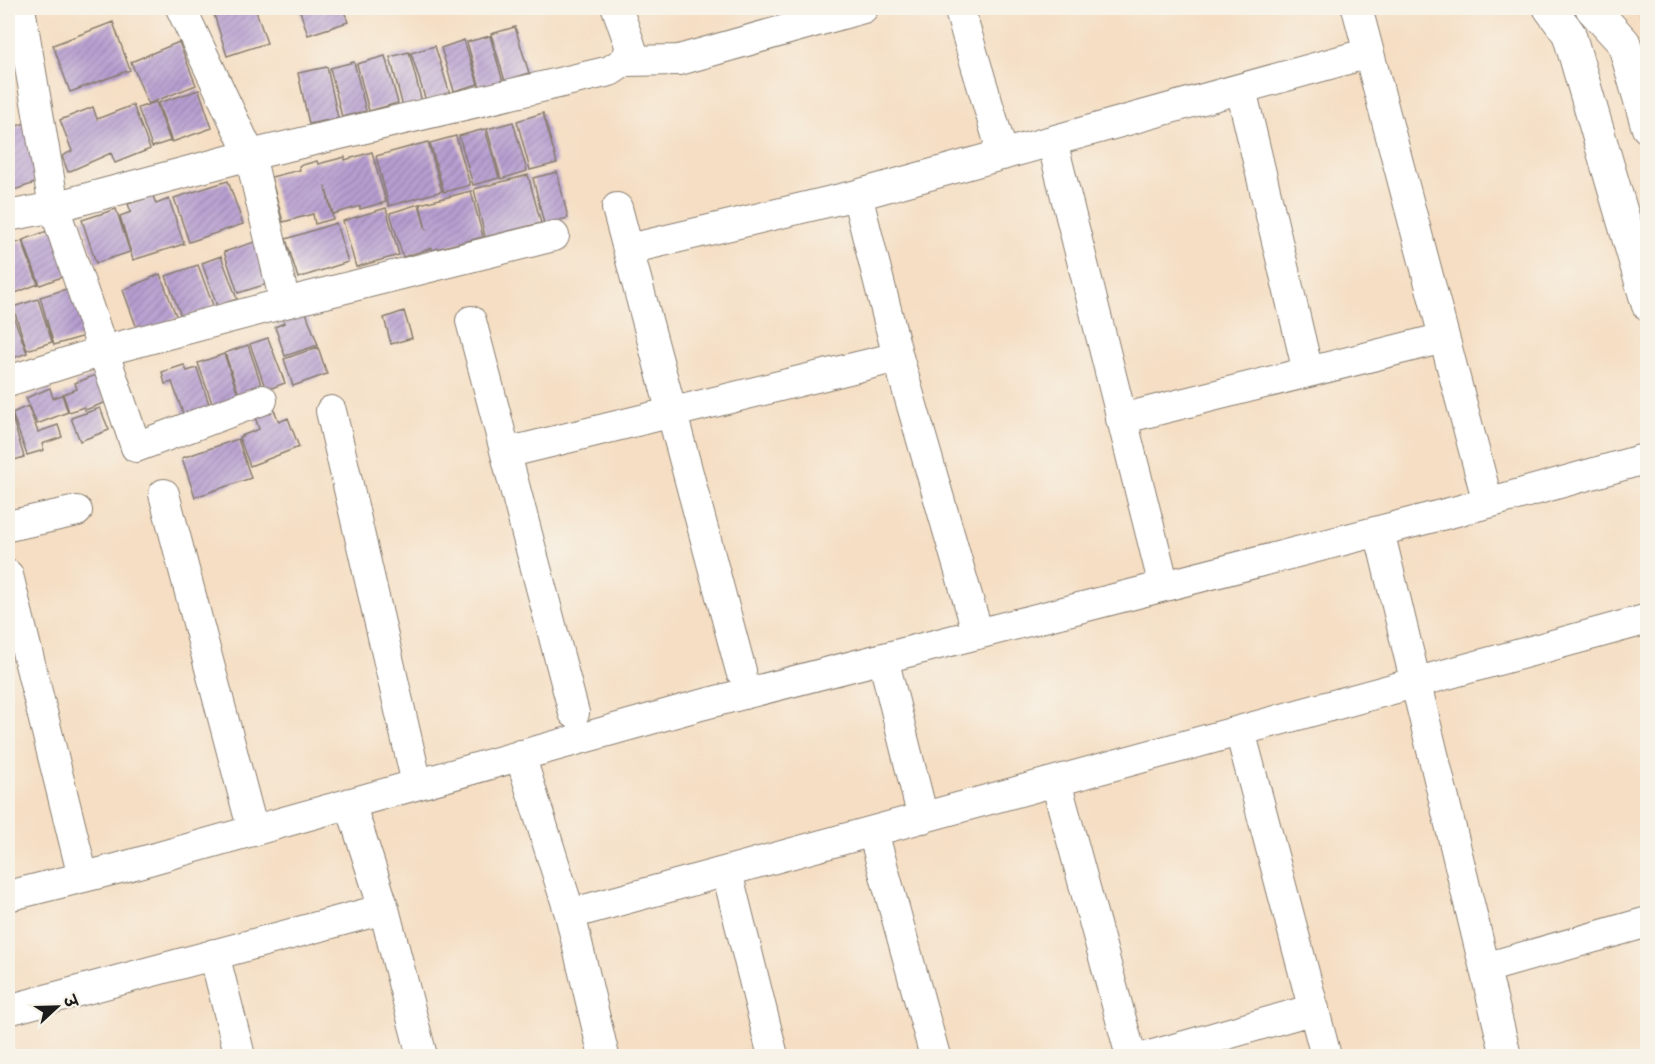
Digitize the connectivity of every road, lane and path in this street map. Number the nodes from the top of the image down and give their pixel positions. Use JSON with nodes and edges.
{"nodes":[{"id":1,"x":181,"y":8,"type":"edge"},
{"id":2,"x":617,"y":8,"type":"edge"},
{"id":3,"x":863,"y":8,"type":"edge"},
{"id":4,"x":959,"y":8,"type":"edge"},
{"id":5,"x":1357,"y":8,"type":"edge"},
{"id":6,"x":1550,"y":8,"type":"edge"},
{"id":7,"x":1592,"y":8,"type":"edge"},
{"id":8,"x":20,"y":10,"type":"edge"},
{"id":9,"x":1369,"y":53,"type":"junction"},
{"id":10,"x":625,"y":61,"type":"junction"},
{"id":11,"x":1240,"y":88,"type":"junction"},
{"id":12,"x":1647,"y":127,"type":"edge"},
{"id":13,"x":1052,"y":141,"type":"junction"},
{"id":14,"x":1003,"y":154,"type":"junction"},
{"id":15,"x":249,"y":155,"type":"junction"},
{"id":16,"x":857,"y":195,"type":"junction"},
{"id":17,"x":54,"y":207,"type":"junction"},
{"id":18,"x":617,"y":207,"type":"dead end"},
{"id":19,"x":8,"y":216,"type":"edge"},
{"id":20,"x":554,"y":236,"type":"dead end"},
{"id":21,"x":629,"y":249,"type":"junction"},
{"id":22,"x":285,"y":303,"type":"junction"},
{"id":23,"x":1647,"y":304,"type":"edge"},
{"id":24,"x":471,"y":321,"type":"dead end"},
{"id":25,"x":1444,"y":338,"type":"junction"},
{"id":26,"x":103,"y":351,"type":"junction"},
{"id":27,"x":898,"y":357,"type":"junction"},
{"id":28,"x":1308,"y":372,"type":"junction"},
{"id":29,"x":8,"y":381,"type":"edge"},
{"id":30,"x":262,"y":400,"type":"dead end"},
{"id":31,"x":330,"y":411,"type":"dead end"},
{"id":32,"x":672,"y":412,"type":"junction"},
{"id":33,"x":1121,"y":420,"type":"junction"},
{"id":34,"x":506,"y":453,"type":"junction"},
{"id":35,"x":1647,"y":458,"type":"edge"},
{"id":36,"x":164,"y":494,"type":"dead end"},
{"id":37,"x":1488,"y":503,"type":"junction"},
{"id":38,"x":77,"y":511,"type":"dead end"},
{"id":39,"x":8,"y":526,"type":"edge"},
{"id":40,"x":1379,"y":531,"type":"junction"},
{"id":41,"x":8,"y":575,"type":"edge"},
{"id":42,"x":1164,"y":586,"type":"junction"},
{"id":43,"x":1647,"y":619,"type":"edge"},
{"id":44,"x":978,"y":634,"type":"junction"},
{"id":45,"x":883,"y":658,"type":"junction"},
{"id":46,"x":741,"y":671,"type":"dead end"},
{"id":47,"x":1416,"y":683,"type":"junction"},
{"id":48,"x":574,"y":713,"type":"dead end"},
{"id":49,"x":1240,"y":731,"type":"junction"},
{"id":50,"x":520,"y":755,"type":"junction"},
{"id":51,"x":1056,"y":782,"type":"junction"},
{"id":52,"x":417,"y":784,"type":"junction"},
{"id":53,"x":350,"y":803,"type":"junction"},
{"id":54,"x":923,"y":818,"type":"junction"},
{"id":55,"x":253,"y":831,"type":"junction"},
{"id":56,"x":873,"y":832,"type":"junction"},
{"id":57,"x":727,"y":872,"type":"junction"},
{"id":58,"x":83,"y":877,"type":"junction"},
{"id":59,"x":8,"y":896,"type":"edge"},
{"id":60,"x":384,"y":909,"type":"junction"},
{"id":61,"x":570,"y":914,"type":"junction"},
{"id":62,"x":1647,"y":922,"type":"edge"},
{"id":63,"x":214,"y":954,"type":"junction"},
{"id":64,"x":1485,"y":968,"type":"junction"},
{"id":65,"x":1314,"y":1009,"type":"junction"},
{"id":66,"x":8,"y":1010,"type":"edge"},
{"id":67,"x":240,"y":1056,"type":"edge"},
{"id":68,"x":422,"y":1056,"type":"edge"},
{"id":69,"x":604,"y":1056,"type":"edge"},
{"id":70,"x":773,"y":1056,"type":"edge"},
{"id":71,"x":935,"y":1056,"type":"edge"},
{"id":72,"x":1131,"y":1056,"type":"edge"},
{"id":73,"x":1150,"y":1056,"type":"edge"},
{"id":74,"x":1326,"y":1056,"type":"edge"},
{"id":75,"x":1506,"y":1056,"type":"edge"}],
"edges":[{"from":1,"to":15,"type":"street"},
{"from":2,"to":10,"type":"street"},
{"from":3,"to":10,"type":"street"},
{"from":4,"to":14,"type":"street"},
{"from":5,"to":9,"type":"street"},
{"from":6,"to":23,"type":"street"},
{"from":7,"to":12,"type":"street"},
{"from":8,"to":17,"type":"street"},
{"from":9,"to":11,"type":"street"},
{"from":9,"to":25,"type":"street"},
{"from":10,"to":15,"type":"street"},
{"from":11,"to":13,"type":"street"},
{"from":11,"to":28,"type":"street"},
{"from":13,"to":14,"type":"street"},
{"from":13,"to":33,"type":"street"},
{"from":14,"to":16,"type":"street"},
{"from":15,"to":17,"type":"street"},
{"from":15,"to":22,"type":"street"},
{"from":16,"to":21,"type":"street"},
{"from":16,"to":27,"type":"street"},
{"from":17,"to":19,"type":"street"},
{"from":17,"to":26,"type":"street"},
{"from":18,"to":21,"type":"street"},
{"from":20,"to":22,"type":"street"},
{"from":21,"to":32,"type":"street"},
{"from":22,"to":26,"type":"street"},
{"from":24,"to":34,"type":"street"},
{"from":25,"to":28,"type":"street"},
{"from":25,"to":37,"type":"street"},
{"from":26,"to":29,"type":"street"},
{"from":26,"to":30,"type":"street"},
{"from":27,"to":32,"type":"street"},
{"from":27,"to":44,"type":"street"},
{"from":28,"to":33,"type":"street"},
{"from":31,"to":52,"type":"street"},
{"from":32,"to":34,"type":"street"},
{"from":32,"to":46,"type":"street"},
{"from":33,"to":42,"type":"street"},
{"from":34,"to":48,"type":"street"},
{"from":35,"to":37,"type":"street"},
{"from":36,"to":55,"type":"street"},
{"from":37,"to":40,"type":"street"},
{"from":38,"to":39,"type":"street"},
{"from":40,"to":42,"type":"street"},
{"from":40,"to":47,"type":"street"},
{"from":41,"to":58,"type":"street"},
{"from":42,"to":44,"type":"street"},
{"from":43,"to":47,"type":"street"},
{"from":44,"to":45,"type":"street"},
{"from":45,"to":50,"type":"street"},
{"from":45,"to":54,"type":"street"},
{"from":47,"to":49,"type":"street"},
{"from":47,"to":64,"type":"street"},
{"from":49,"to":51,"type":"street"},
{"from":49,"to":65,"type":"street"},
{"from":50,"to":52,"type":"street"},
{"from":50,"to":61,"type":"street"},
{"from":51,"to":54,"type":"street"},
{"from":51,"to":72,"type":"street"},
{"from":52,"to":53,"type":"street"},
{"from":53,"to":55,"type":"street"},
{"from":53,"to":60,"type":"street"},
{"from":54,"to":56,"type":"street"},
{"from":55,"to":58,"type":"street"},
{"from":56,"to":57,"type":"street"},
{"from":56,"to":71,"type":"street"},
{"from":57,"to":61,"type":"street"},
{"from":57,"to":70,"type":"street"},
{"from":58,"to":59,"type":"street"},
{"from":60,"to":63,"type":"street"},
{"from":60,"to":68,"type":"street"},
{"from":61,"to":69,"type":"street"},
{"from":62,"to":64,"type":"street"},
{"from":63,"to":66,"type":"street"},
{"from":63,"to":67,"type":"street"},
{"from":64,"to":75,"type":"street"},
{"from":65,"to":73,"type":"street"},
{"from":65,"to":74,"type":"street"}]}
